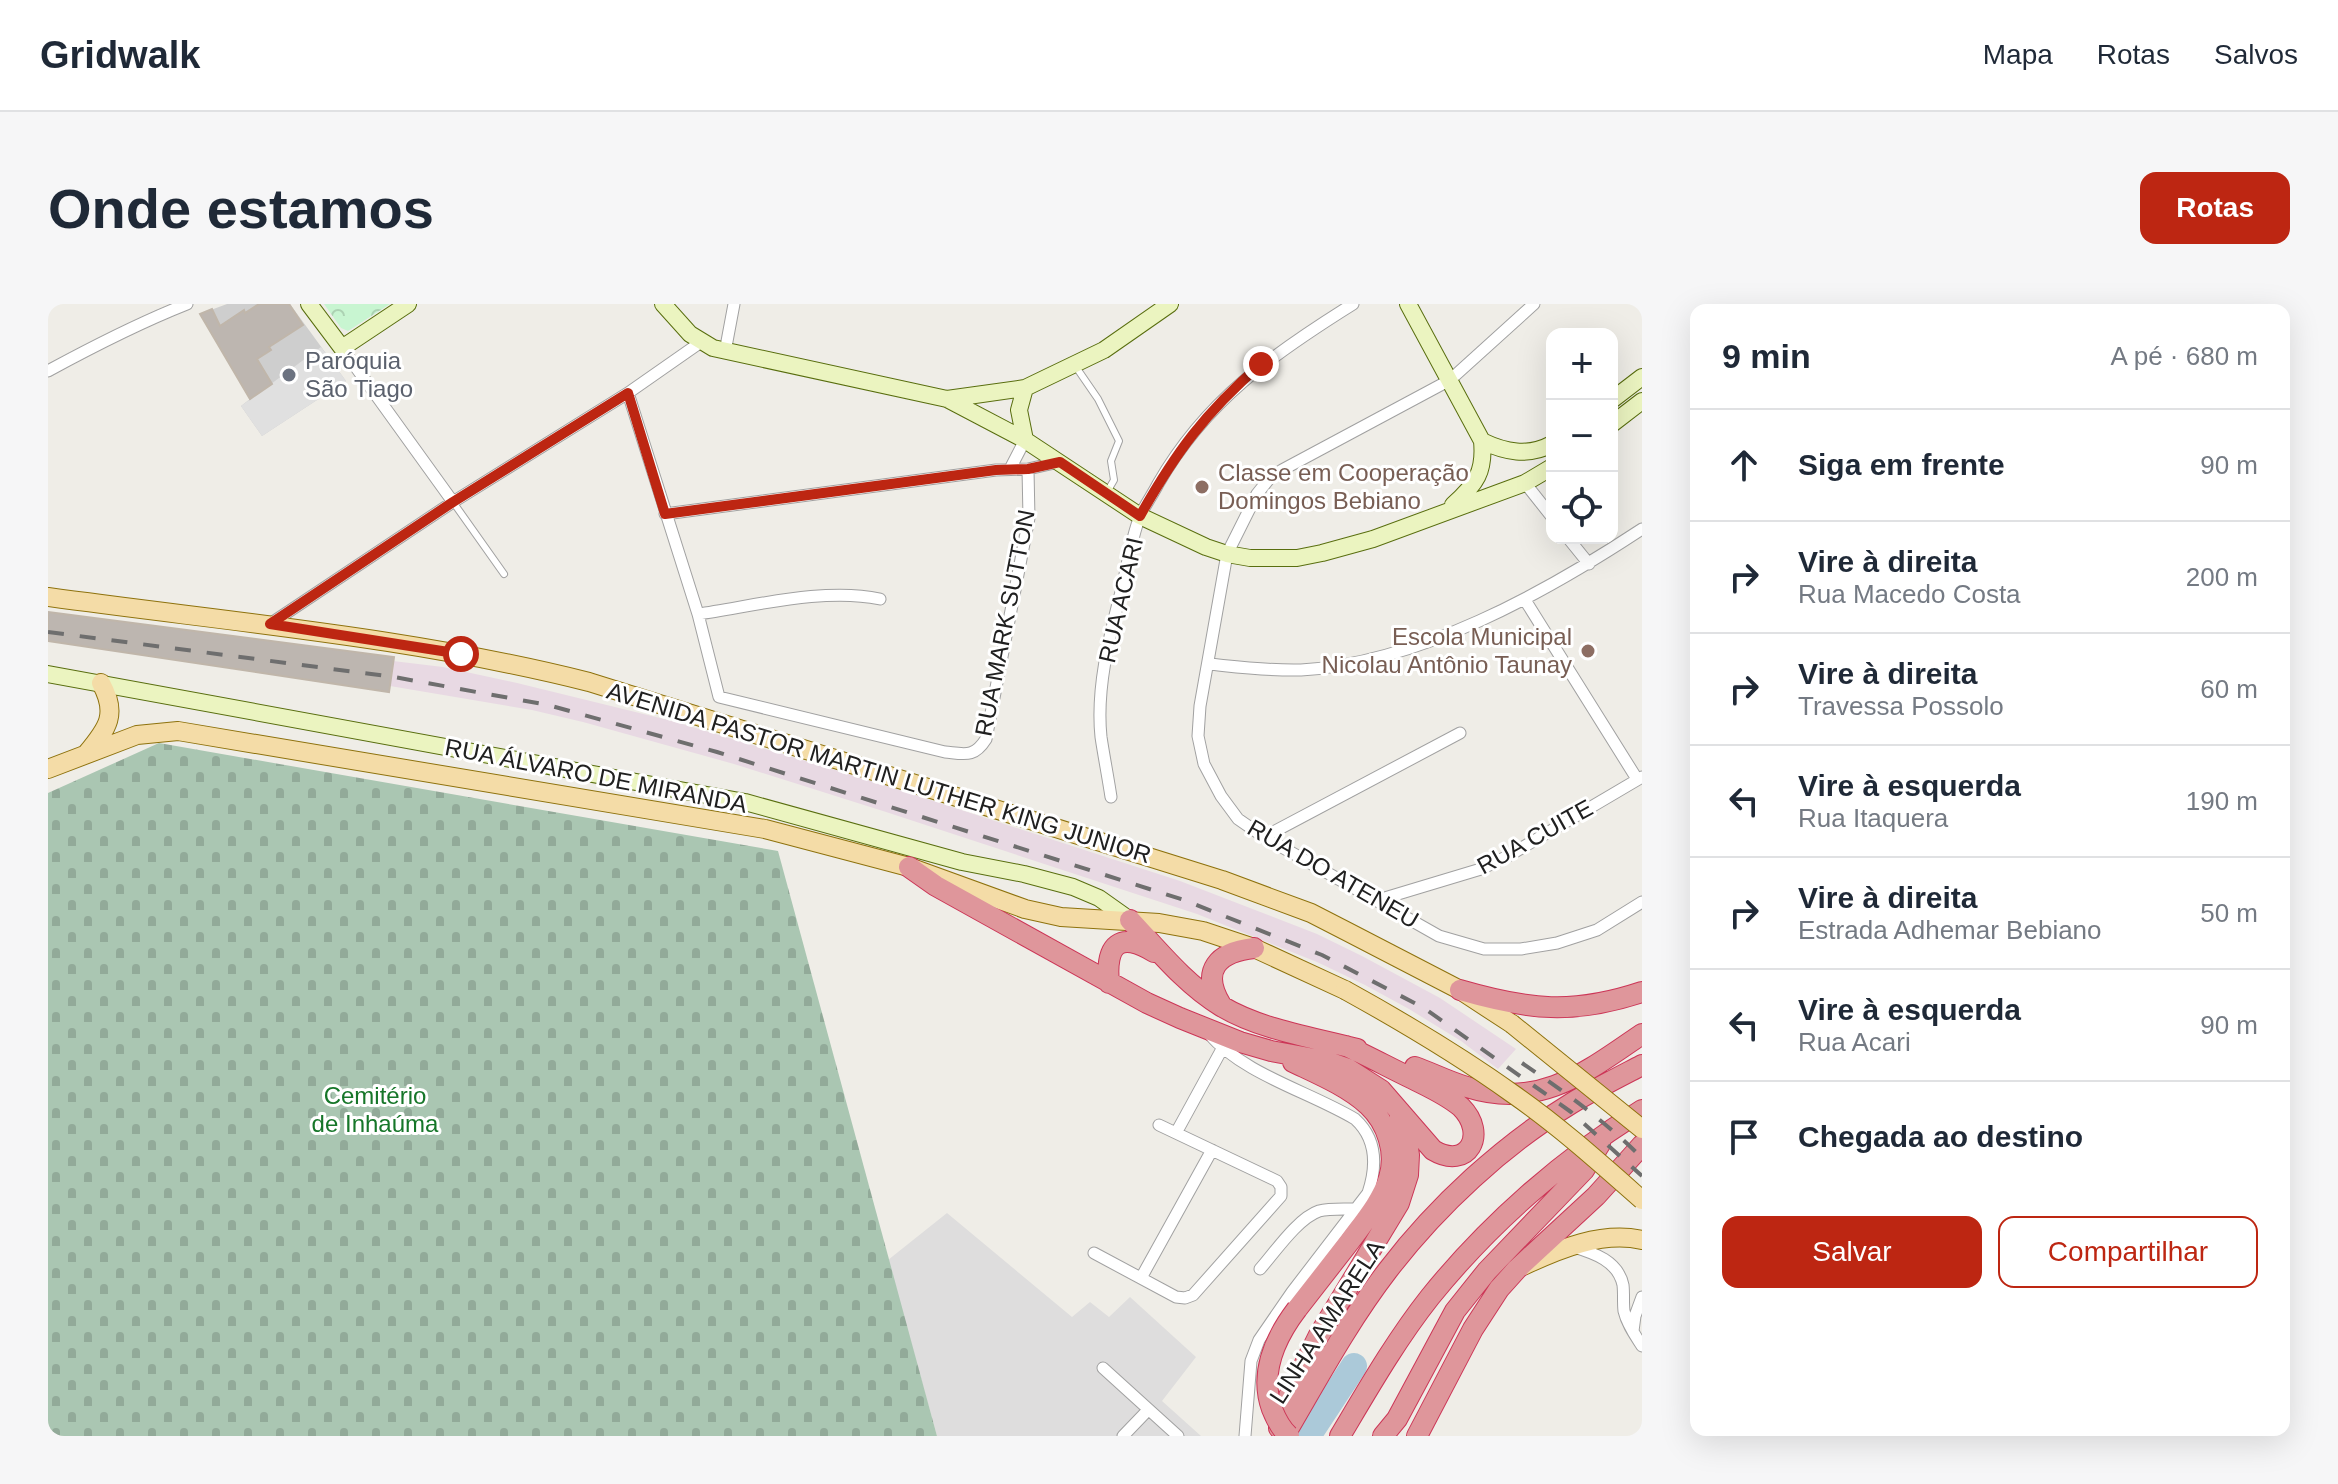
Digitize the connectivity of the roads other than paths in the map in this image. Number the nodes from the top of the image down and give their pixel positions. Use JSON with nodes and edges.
{"nodes":[{"id":1,"x":187,"y":304,"type":"edge"},
{"id":2,"x":309,"y":304,"type":"edge"},
{"id":3,"x":408,"y":304,"type":"edge"},
{"id":4,"x":663,"y":304,"type":"edge"},
{"id":5,"x":734,"y":304,"type":"edge"},
{"id":6,"x":1170,"y":304,"type":"edge"},
{"id":7,"x":1353,"y":304,"type":"edge"},
{"id":8,"x":1408,"y":304,"type":"edge"},
{"id":9,"x":1534,"y":304,"type":"edge"},
{"id":10,"x":701,"y":342,"type":"junction"},
{"id":11,"x":342,"y":348,"type":"junction"},
{"id":12,"x":725,"y":352,"type":"junction"},
{"id":13,"x":1074,"y":364,"type":"junction"},
{"id":14,"x":48,"y":371,"type":"edge"},
{"id":15,"x":1642,"y":377,"type":"edge"},
{"id":16,"x":1450,"y":380,"type":"junction"},
{"id":17,"x":1025,"y":388,"type":"junction"},
{"id":18,"x":628,"y":393,"type":"junction"},
{"id":19,"x":1618,"y":395,"type":"edge"},
{"id":20,"x":947,"y":399,"type":"junction"},
{"id":21,"x":1642,"y":401,"type":"edge"},
{"id":22,"x":1618,"y":419,"type":"edge"},
{"id":23,"x":1025,"y":440,"type":"junction"},
{"id":24,"x":1482,"y":441,"type":"junction"},
{"id":25,"x":1546,"y":447,"type":"edge"},
{"id":26,"x":1060,"y":462,"type":"junction"},
{"id":27,"x":1010,"y":469,"type":"junction"},
{"id":28,"x":1028,"y":469,"type":"junction"},
{"id":29,"x":1546,"y":471,"type":"edge"},
{"id":30,"x":1525,"y":483,"type":"junction"},
{"id":31,"x":1106,"y":494,"type":"junction"},
{"id":32,"x":453,"y":502,"type":"junction"},
{"id":33,"x":1546,"y":509,"type":"edge"},
{"id":34,"x":1447,"y":510,"type":"junction"},
{"id":35,"x":665,"y":514,"type":"junction"},
{"id":36,"x":1140,"y":516,"type":"junction"},
{"id":37,"x":1642,"y":529,"type":"edge"},
{"id":38,"x":1573,"y":544,"type":"edge"},
{"id":39,"x":1227,"y":554,"type":"junction"},
{"id":40,"x":1589,"y":564,"type":"junction"},
{"id":41,"x":504,"y":574,"type":"dead end"},
{"id":42,"x":48,"y":597,"type":"edge"},
{"id":43,"x":880,"y":599,"type":"dead end"},
{"id":44,"x":1525,"y":600,"type":"junction"},
{"id":45,"x":698,"y":614,"type":"junction"},
{"id":46,"x":270,"y":624,"type":"junction"},
{"id":47,"x":1209,"y":664,"type":"junction"},
{"id":48,"x":48,"y":674,"type":"edge"},
{"id":49,"x":101,"y":683,"type":"junction"},
{"id":50,"x":1460,"y":733,"type":"dead end"},
{"id":51,"x":85,"y":755,"type":"junction"},
{"id":52,"x":48,"y":769,"type":"edge"},
{"id":53,"x":1640,"y":778,"type":"edge"},
{"id":54,"x":1111,"y":797,"type":"dead end"},
{"id":55,"x":1264,"y":837,"type":"junction"},
{"id":56,"x":909,"y":867,"type":"junction"},
{"id":57,"x":1378,"y":900,"type":"junction"},
{"id":58,"x":1642,"y":902,"type":"edge"},
{"id":59,"x":1130,"y":920,"type":"junction"},
{"id":60,"x":1254,"y":948,"type":"junction"},
{"id":61,"x":1168,"y":961,"type":"junction"},
{"id":62,"x":1109,"y":983,"type":"junction"},
{"id":63,"x":1460,"y":990,"type":"junction"},
{"id":64,"x":1642,"y":992,"type":"edge"},
{"id":65,"x":1221,"y":1005,"type":"junction"},
{"id":66,"x":1203,"y":1028,"type":"junction"},
{"id":67,"x":1642,"y":1034,"type":"edge"},
{"id":68,"x":1346,"y":1046,"type":"junction"},
{"id":69,"x":1642,"y":1048,"type":"edge"},
{"id":70,"x":1222,"y":1049,"type":"junction"},
{"id":71,"x":1271,"y":1051,"type":"junction"},
{"id":72,"x":1642,"y":1065,"type":"edge"},
{"id":73,"x":1571,"y":1103,"type":"junction"},
{"id":74,"x":1396,"y":1106,"type":"junction"},
{"id":75,"x":1642,"y":1110,"type":"edge"},
{"id":76,"x":1159,"y":1125,"type":"dead end"},
{"id":77,"x":1642,"y":1129,"type":"edge"},
{"id":78,"x":1176,"y":1133,"type":"junction"},
{"id":79,"x":1605,"y":1133,"type":"junction"},
{"id":80,"x":1642,"y":1144,"type":"edge"},
{"id":81,"x":1212,"y":1150,"type":"junction"},
{"id":82,"x":1642,"y":1200,"type":"edge"},
{"id":83,"x":1356,"y":1209,"type":"junction"},
{"id":84,"x":1642,"y":1240,"type":"edge"},
{"id":85,"x":1574,"y":1247,"type":"junction"},
{"id":86,"x":1094,"y":1253,"type":"dead end"},
{"id":87,"x":1508,"y":1263,"type":"junction"},
{"id":88,"x":1260,"y":1269,"type":"dead end"},
{"id":89,"x":1141,"y":1278,"type":"junction"},
{"id":90,"x":1642,"y":1297,"type":"edge"},
{"id":91,"x":1633,"y":1331,"type":"junction"},
{"id":92,"x":1642,"y":1346,"type":"edge"},
{"id":93,"x":1103,"y":1368,"type":"dead end"},
{"id":94,"x":1148,"y":1410,"type":"junction"},
{"id":95,"x":1123,"y":1436,"type":"edge"},
{"id":96,"x":1178,"y":1436,"type":"edge"},
{"id":97,"x":1245,"y":1436,"type":"edge"},
{"id":98,"x":1277,"y":1436,"type":"edge"},
{"id":99,"x":1287,"y":1436,"type":"edge"},
{"id":100,"x":1340,"y":1436,"type":"edge"},
{"id":101,"x":1383,"y":1436,"type":"edge"},
{"id":102,"x":1417,"y":1436,"type":"edge"}],
"edges":[{"from":1,"to":14,"type":"street"},
{"from":2,"to":11,"type":"main road"},
{"from":3,"to":11,"type":"main road"},
{"from":4,"to":10,"type":"main road"},
{"from":5,"to":12,"type":"street"},
{"from":6,"to":13,"type":"main road"},
{"from":7,"to":36,"type":"street","name":"RUA ACARI"},
{"from":8,"to":16,"type":"main road"},
{"from":9,"to":16,"type":"street","name":"RUA DO ATENEU"},
{"from":10,"to":12,"type":"main road"},
{"from":10,"to":18,"type":"street"},
{"from":11,"to":32,"type":"street"},
{"from":12,"to":20,"type":"main road"},
{"from":13,"to":17,"type":"main road"},
{"from":13,"to":31,"type":"lane"},
{"from":15,"to":19,"type":"main road"},
{"from":16,"to":24,"type":"main road"},
{"from":16,"to":39,"type":"street","name":"RUA DO ATENEU"},
{"from":17,"to":20,"type":"main road"},
{"from":17,"to":23,"type":"main road"},
{"from":18,"to":32,"type":"street"},
{"from":18,"to":35,"type":"street"},
{"from":20,"to":23,"type":"main road"},
{"from":21,"to":22,"type":"main road"},
{"from":23,"to":26,"type":"main road"},
{"from":23,"to":27,"type":"street"},
{"from":24,"to":25,"type":"main road"},
{"from":24,"to":34,"type":"main road"},
{"from":26,"to":28,"type":"street"},
{"from":26,"to":31,"type":"main road"},
{"from":27,"to":28,"type":"street"},
{"from":27,"to":35,"type":"street"},
{"from":28,"to":45,"type":"street","name":"RUA MARK SUTTON"},
{"from":29,"to":30,"type":"main road"},
{"from":30,"to":33,"type":"street"},
{"from":30,"to":34,"type":"main road"},
{"from":31,"to":36,"type":"main road"},
{"from":32,"to":41,"type":"lane"},
{"from":32,"to":46,"type":"street"},
{"from":34,"to":39,"type":"main road"},
{"from":35,"to":45,"type":"street"},
{"from":36,"to":39,"type":"main road"},
{"from":36,"to":54,"type":"street","name":"RUA ACARI"},
{"from":37,"to":40,"type":"street"},
{"from":38,"to":40,"type":"street"},
{"from":39,"to":47,"type":"street","name":"RUA DO ATENEU"},
{"from":40,"to":44,"type":"street"},
{"from":42,"to":46,"type":"main road","name":"AVENIDA PASTOR MARTIN LUTHER KING JUNIOR"},
{"from":43,"to":45,"type":"street"},
{"from":44,"to":47,"type":"street"},
{"from":44,"to":53,"type":"street"},
{"from":46,"to":63,"type":"main road","name":"AVENIDA PASTOR MARTIN LUTHER KING JUNIOR"},
{"from":47,"to":55,"type":"street","name":"RUA DO ATENEU"},
{"from":48,"to":49,"type":"main road","name":"RUA ÁLVARO DE MIRANDA"},
{"from":49,"to":51,"type":"main road"},
{"from":49,"to":59,"type":"main road","name":"RUA ÁLVARO DE MIRANDA"},
{"from":50,"to":55,"type":"street"},
{"from":51,"to":52,"type":"main road"},
{"from":51,"to":56,"type":"main road"},
{"from":53,"to":57,"type":"street","name":"RUA CUITE"},
{"from":55,"to":57,"type":"street","name":"RUA DO ATENEU"},
{"from":56,"to":59,"type":"main road"},
{"from":56,"to":62,"type":"highway"},
{"from":57,"to":58,"type":"street","name":"RUA DO ATENEU"},
{"from":59,"to":60,"type":"main road"},
{"from":59,"to":61,"type":"highway"},
{"from":60,"to":65,"type":"highway"},
{"from":60,"to":82,"type":"main road","bridge":true},
{"from":61,"to":62,"type":"highway"},
{"from":61,"to":65,"type":"highway"},
{"from":62,"to":66,"type":"highway"},
{"from":63,"to":64,"type":"highway"},
{"from":63,"to":77,"type":"main road","name":"AVENIDA PASTOR MARTIN LUTHER KING JUNIOR","bridge":true},
{"from":65,"to":68,"type":"highway"},
{"from":66,"to":70,"type":"street"},
{"from":66,"to":71,"type":"highway"},
{"from":67,"to":68,"type":"highway"},
{"from":68,"to":74,"type":"highway"},
{"from":69,"to":73,"type":"highway"},
{"from":70,"to":78,"type":"street"},
{"from":70,"to":83,"type":"street"},
{"from":71,"to":74,"type":"highway"},
{"from":71,"to":99,"type":"highway","bridge":true},
{"from":72,"to":73,"type":"highway","name":"LINHA AMARELA"},
{"from":73,"to":99,"type":"highway","name":"LINHA AMARELA"},
{"from":74,"to":98,"type":"highway"},
{"from":75,"to":79,"type":"highway"},
{"from":76,"to":78,"type":"street"},
{"from":78,"to":81,"type":"street"},
{"from":79,"to":87,"type":"highway"},
{"from":79,"to":100,"type":"highway"},
{"from":80,"to":87,"type":"highway"},
{"from":81,"to":89,"type":"street"},
{"from":81,"to":89,"type":"street"},
{"from":83,"to":88,"type":"street"},
{"from":83,"to":97,"type":"street"},
{"from":84,"to":85,"type":"main road"},
{"from":85,"to":87,"type":"main road"},
{"from":85,"to":91,"type":"street"},
{"from":86,"to":89,"type":"street"},
{"from":87,"to":101,"type":"highway"},
{"from":87,"to":102,"type":"highway"},
{"from":90,"to":91,"type":"street"},
{"from":91,"to":92,"type":"street"},
{"from":93,"to":94,"type":"street"},
{"from":94,"to":95,"type":"street"},
{"from":94,"to":96,"type":"street"}]}
